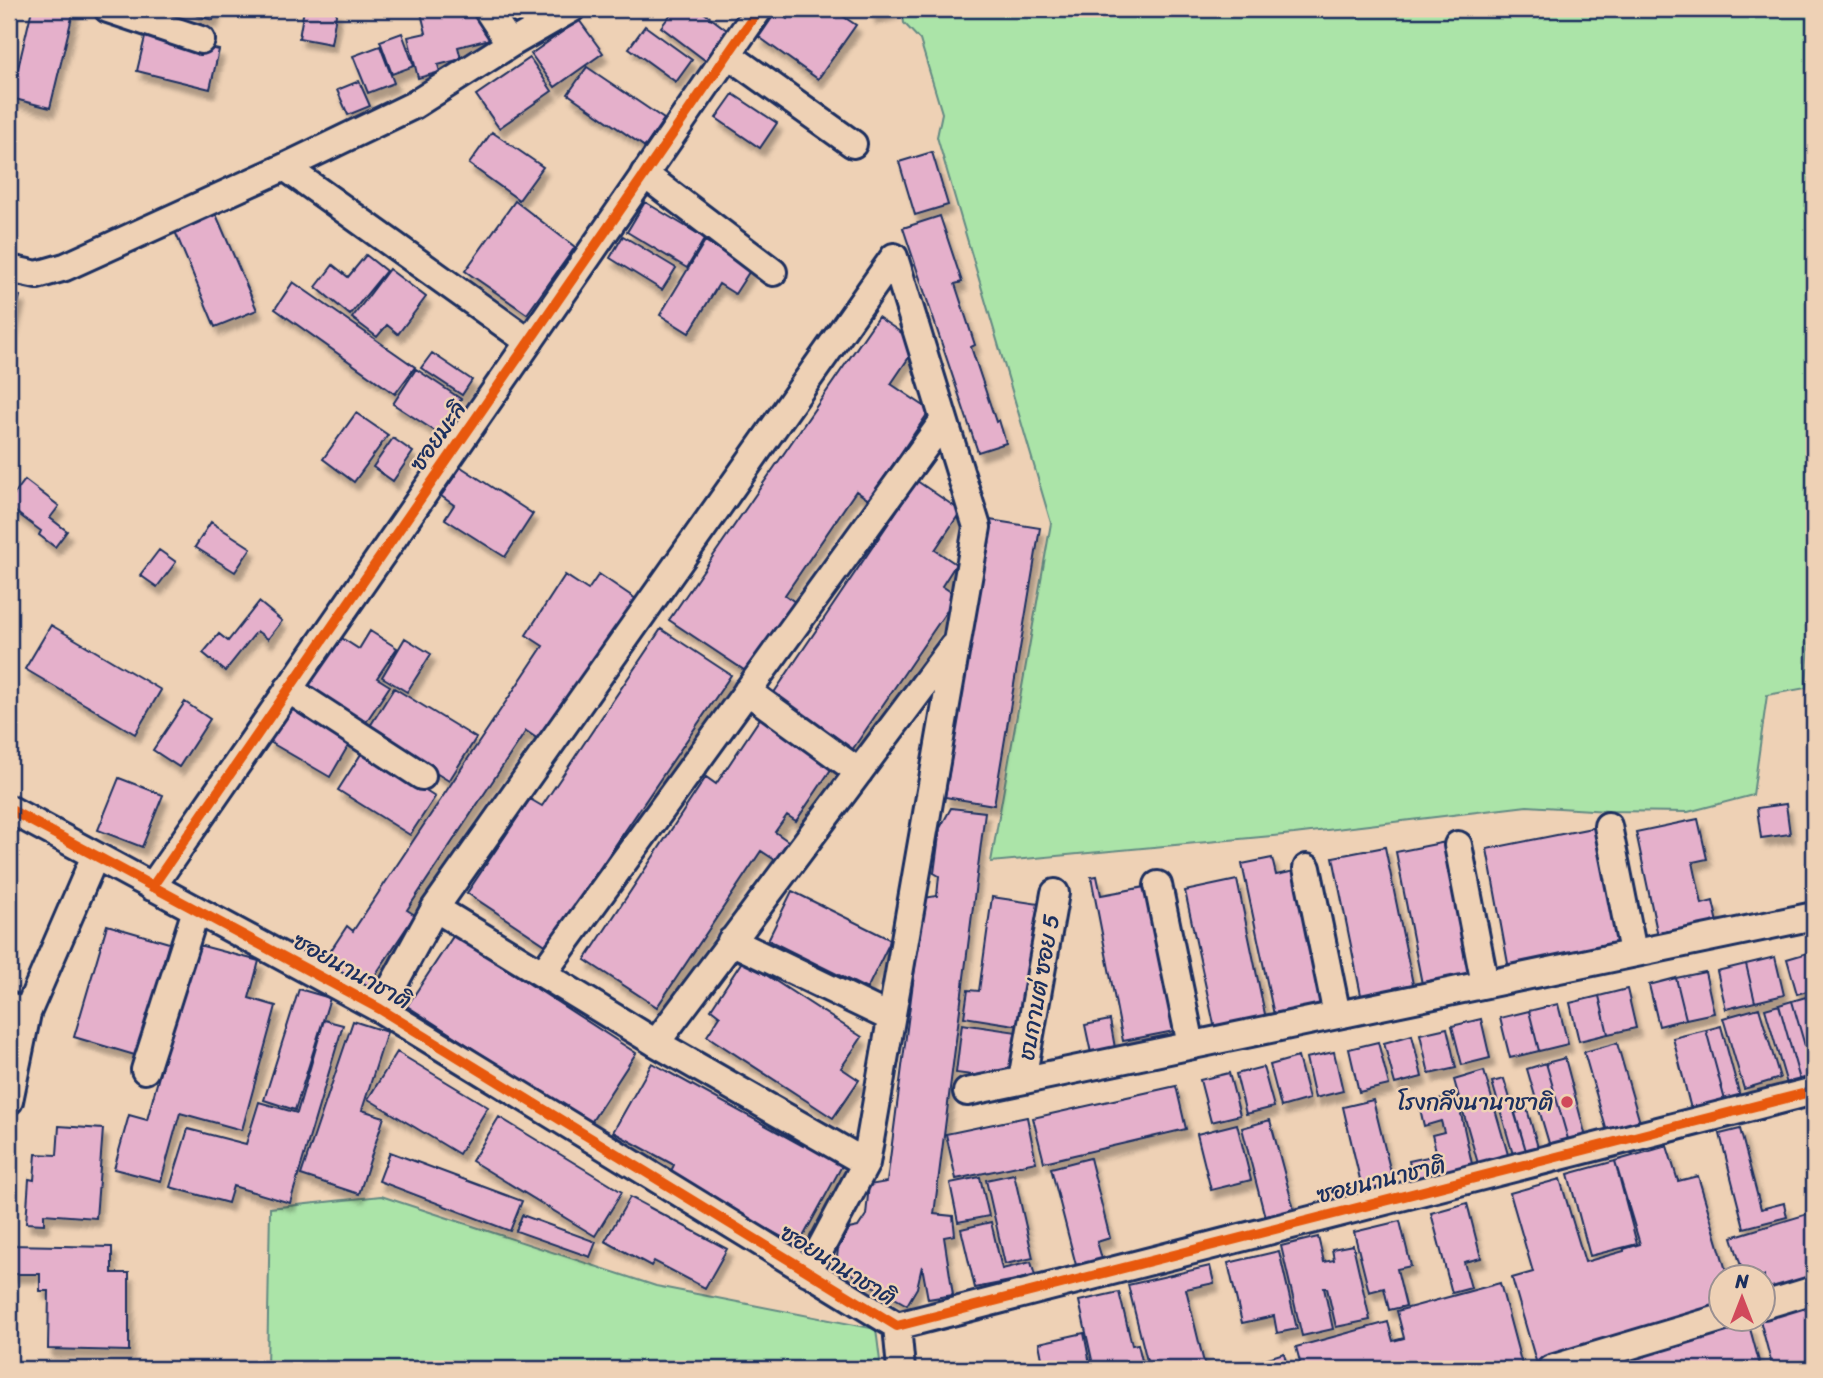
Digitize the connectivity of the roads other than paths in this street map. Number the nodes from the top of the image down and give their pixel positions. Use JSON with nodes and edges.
{"nodes":[{"id":1,"x":108,"y":9,"type":"edge"},
{"id":2,"x":487,"y":9,"type":"edge"},
{"id":3,"x":571,"y":9,"type":"edge"},
{"id":4,"x":759,"y":9,"type":"edge"},
{"id":5,"x":201,"y":40,"type":"dead end"},
{"id":6,"x":510,"y":44,"type":"junction"},
{"id":7,"x":727,"y":54,"type":"junction"},
{"id":8,"x":853,"y":144,"type":"dead end"},
{"id":9,"x":285,"y":167,"type":"junction"},
{"id":10,"x":644,"y":174,"type":"junction"},
{"id":11,"x":9,"y":269,"type":"edge"},
{"id":12,"x":773,"y":272,"type":"dead end"},
{"id":13,"x":529,"y":342,"type":"junction"},
{"id":14,"x":944,"y":420,"type":"junction"},
{"id":15,"x":957,"y":642,"type":"junction"},
{"id":16,"x":288,"y":689,"type":"junction"},
{"id":17,"x":747,"y":691,"type":"junction"},
{"id":18,"x":859,"y":772,"type":"junction"},
{"id":19,"x":422,"y":776,"type":"dead end"},
{"id":20,"x":9,"y":809,"type":"edge"},
{"id":21,"x":1608,"y":826,"type":"dead end"},
{"id":22,"x":1458,"y":845,"type":"dead end"},
{"id":23,"x":95,"y":856,"type":"junction"},
{"id":24,"x":1307,"y":868,"type":"dead end"},
{"id":25,"x":1158,"y":885,"type":"dead end"},
{"id":26,"x":152,"y":887,"type":"junction"},
{"id":27,"x":1055,"y":893,"type":"dead end"},
{"id":28,"x":435,"y":908,"type":"junction"},
{"id":29,"x":196,"y":910,"type":"junction"},
{"id":30,"x":1814,"y":915,"type":"edge"},
{"id":31,"x":731,"y":941,"type":"junction"},
{"id":32,"x":1633,"y":952,"type":"junction"},
{"id":33,"x":543,"y":973,"type":"junction"},
{"id":34,"x":1485,"y":984,"type":"junction"},
{"id":35,"x":18,"y":1009,"type":"edge"},
{"id":36,"x":380,"y":1009,"type":"junction"},
{"id":37,"x":1337,"y":1015,"type":"junction"},
{"id":38,"x":891,"y":1018,"type":"junction"},
{"id":39,"x":656,"y":1042,"type":"junction"},
{"id":40,"x":1191,"y":1045,"type":"junction"},
{"id":41,"x":145,"y":1070,"type":"dead end"},
{"id":42,"x":1023,"y":1080,"type":"junction"},
{"id":43,"x":1814,"y":1091,"type":"edge"},
{"id":44,"x":967,"y":1092,"type":"dead end"},
{"id":45,"x":9,"y":1101,"type":"edge"},
{"id":46,"x":866,"y":1163,"type":"junction"},
{"id":47,"x":808,"y":1272,"type":"junction"},
{"id":48,"x":1814,"y":1290,"type":"edge"},
{"id":49,"x":1778,"y":1301,"type":"edge"},
{"id":50,"x":1708,"y":1322,"type":"edge"},
{"id":51,"x":897,"y":1326,"type":"junction"},
{"id":52,"x":901,"y":1369,"type":"edge"},
{"id":53,"x":1551,"y":1369,"type":"edge"}],
"edges":[{"from":1,"to":5,"type":"street"},
{"from":2,"to":6,"type":"street"},
{"from":3,"to":6,"type":"street"},
{"from":4,"to":7,"type":"street","name":"ซอยมะลิ"},
{"from":6,"to":9,"type":"street"},
{"from":7,"to":8,"type":"street"},
{"from":7,"to":10,"type":"street","name":"ซอยมะลิ"},
{"from":9,"to":11,"type":"street"},
{"from":9,"to":13,"type":"street"},
{"from":10,"to":12,"type":"street"},
{"from":10,"to":13,"type":"street","name":"ซอยมะลิ"},
{"from":13,"to":16,"type":"street","name":"ซอยมะลิ"},
{"from":14,"to":15,"type":"street"},
{"from":14,"to":17,"type":"street"},
{"from":14,"to":28,"type":"street"},
{"from":15,"to":18,"type":"street"},
{"from":15,"to":38,"type":"street"},
{"from":16,"to":19,"type":"street"},
{"from":16,"to":26,"type":"street","name":"ซอยมะลิ"},
{"from":17,"to":18,"type":"street"},
{"from":17,"to":33,"type":"street"},
{"from":18,"to":31,"type":"street"},
{"from":20,"to":23,"type":"street","name":"ซอยนานาชาติ"},
{"from":21,"to":32,"type":"street"},
{"from":22,"to":34,"type":"street"},
{"from":23,"to":26,"type":"street","name":"ซอยนานาชาติ"},
{"from":23,"to":35,"type":"street"},
{"from":24,"to":37,"type":"street"},
{"from":25,"to":40,"type":"street"},
{"from":26,"to":29,"type":"street","name":"ซอยนานาชาติ"},
{"from":27,"to":42,"type":"street","name":"ชบกาบต่ ซอย 5"},
{"from":28,"to":33,"type":"street"},
{"from":28,"to":36,"type":"street"},
{"from":29,"to":36,"type":"street","name":"ซอยนานาชาติ"},
{"from":29,"to":41,"type":"street"},
{"from":30,"to":32,"type":"street"},
{"from":31,"to":38,"type":"street"},
{"from":31,"to":39,"type":"street"},
{"from":32,"to":34,"type":"street"},
{"from":33,"to":39,"type":"street"},
{"from":34,"to":37,"type":"street"},
{"from":35,"to":45,"type":"street"},
{"from":36,"to":47,"type":"street","name":"ซอยนานาชาติ"},
{"from":37,"to":40,"type":"street"},
{"from":38,"to":46,"type":"street"},
{"from":39,"to":46,"type":"street"},
{"from":40,"to":42,"type":"street"},
{"from":42,"to":44,"type":"street"},
{"from":43,"to":51,"type":"street","name":"ซอยนานาชาติ"},
{"from":46,"to":47,"type":"street"},
{"from":47,"to":51,"type":"street","name":"ซอยนานาชาติ"},
{"from":48,"to":49,"type":"street"},
{"from":50,"to":53,"type":"street"},
{"from":51,"to":52,"type":"street"}]}
